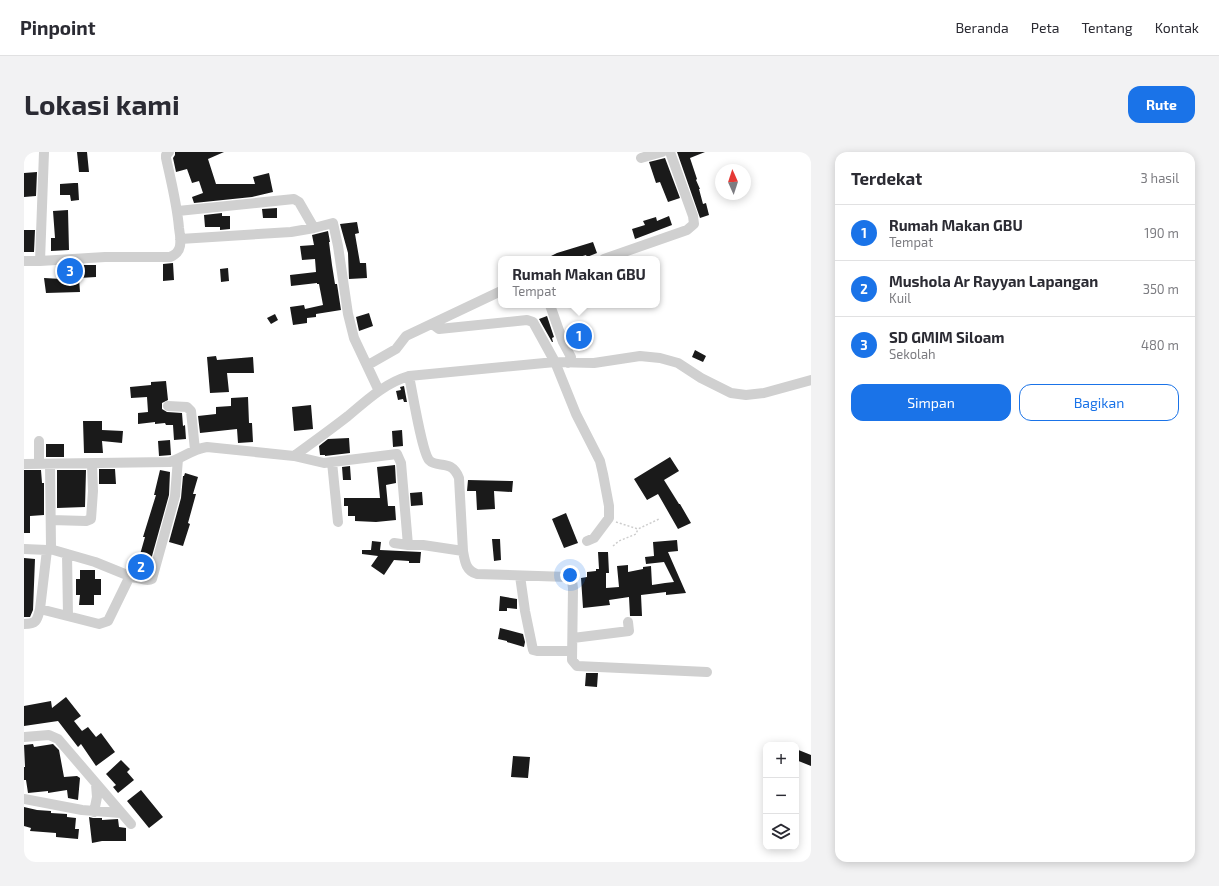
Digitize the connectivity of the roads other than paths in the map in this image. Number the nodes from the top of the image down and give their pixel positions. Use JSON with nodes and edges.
{"nodes":[{"id":1,"x":44,"y":152,"type":"edge"},
{"id":2,"x":169,"y":152,"type":"edge"},
{"id":3,"x":662,"y":152,"type":"edge"},
{"id":4,"x":670,"y":152,"type":"edge"},
{"id":5,"x":641,"y":158,"type":"dead end"},
{"id":6,"x":178,"y":211,"type":"junction"},
{"id":7,"x":314,"y":228,"type":"junction"},
{"id":8,"x":180,"y":239,"type":"junction"},
{"id":9,"x":613,"y":256,"type":"edge"},
{"id":10,"x":24,"y":261,"type":"edge"},
{"id":11,"x":40,"y":261,"type":"junction"},
{"id":12,"x":498,"y":292,"type":"edge"},
{"id":13,"x":551,"y":308,"type":"edge"},
{"id":14,"x":434,"y":323,"type":"junction"},
{"id":15,"x":554,"y":362,"type":"junction"},
{"id":16,"x":568,"y":363,"type":"junction"},
{"id":17,"x":368,"y":365,"type":"junction"},
{"id":18,"x":409,"y":376,"type":"junction"},
{"id":19,"x":811,"y":380,"type":"edge"},
{"id":20,"x":379,"y":391,"type":"junction"},
{"id":21,"x":168,"y":406,"type":"dead end"},
{"id":22,"x":39,"y":441,"type":"dead end"},
{"id":23,"x":195,"y":450,"type":"junction"},
{"id":24,"x":294,"y":456,"type":"junction"},
{"id":25,"x":178,"y":459,"type":"junction"},
{"id":26,"x":332,"y":462,"type":"junction"},
{"id":27,"x":24,"y":464,"type":"edge"},
{"id":28,"x":39,"y":464,"type":"junction"},
{"id":29,"x":50,"y":464,"type":"junction"},
{"id":30,"x":92,"y":464,"type":"junction"},
{"id":31,"x":51,"y":520,"type":"junction"},
{"id":32,"x":338,"y":522,"type":"dead end"},
{"id":33,"x":587,"y":541,"type":"dead end"},
{"id":34,"x":394,"y":543,"type":"dead end"},
{"id":35,"x":408,"y":545,"type":"junction"},
{"id":36,"x":24,"y":549,"type":"edge"},
{"id":37,"x":49,"y":549,"type":"junction"},
{"id":38,"x":462,"y":551,"type":"junction"},
{"id":39,"x":67,"y":554,"type":"junction"},
{"id":40,"x":520,"y":576,"type":"junction"},
{"id":41,"x":132,"y":577,"type":"junction"},
{"id":42,"x":40,"y":609,"type":"junction"},
{"id":43,"x":68,"y":616,"type":"junction"},
{"id":44,"x":628,"y":622,"type":"dead end"},
{"id":45,"x":24,"y":624,"type":"edge"},
{"id":46,"x":573,"y":638,"type":"junction"},
{"id":47,"x":572,"y":651,"type":"junction"},
{"id":48,"x":707,"y":672,"type":"dead end"},
{"id":49,"x":24,"y":738,"type":"edge"},
{"id":50,"x":96,"y":784,"type":"junction"},
{"id":51,"x":24,"y":799,"type":"edge"},
{"id":52,"x":94,"y":812,"type":"junction"},
{"id":53,"x":121,"y":813,"type":"junction"},
{"id":54,"x":131,"y":824,"type":"dead end"}],
"edges":[{"from":1,"to":11,"type":"street"},
{"from":2,"to":6,"type":"street"},
{"from":3,"to":5,"type":"street"},
{"from":4,"to":9,"type":"street"},
{"from":6,"to":7,"type":"street"},
{"from":6,"to":8,"type":"street"},
{"from":7,"to":8,"type":"street"},
{"from":7,"to":17,"type":"street"},
{"from":8,"to":11,"type":"street"},
{"from":10,"to":11,"type":"street"},
{"from":12,"to":14,"type":"street"},
{"from":13,"to":16,"type":"street"},
{"from":14,"to":15,"type":"street"},
{"from":14,"to":17,"type":"street"},
{"from":15,"to":16,"type":"street"},
{"from":15,"to":18,"type":"street"},
{"from":15,"to":33,"type":"street"},
{"from":16,"to":19,"type":"street"},
{"from":17,"to":20,"type":"street"},
{"from":18,"to":20,"type":"street"},
{"from":18,"to":38,"type":"street"},
{"from":20,"to":24,"type":"street"},
{"from":21,"to":23,"type":"street"},
{"from":22,"to":28,"type":"street"},
{"from":23,"to":24,"type":"street"},
{"from":23,"to":25,"type":"street"},
{"from":24,"to":26,"type":"street"},
{"from":25,"to":30,"type":"street"},
{"from":25,"to":41,"type":"street"},
{"from":26,"to":32,"type":"street"},
{"from":26,"to":35,"type":"street"},
{"from":27,"to":28,"type":"street"},
{"from":28,"to":29,"type":"street"},
{"from":29,"to":30,"type":"street"},
{"from":29,"to":31,"type":"street"},
{"from":30,"to":31,"type":"street"},
{"from":31,"to":37,"type":"street"},
{"from":34,"to":35,"type":"street"},
{"from":35,"to":38,"type":"street"},
{"from":36,"to":37,"type":"street"},
{"from":37,"to":39,"type":"street"},
{"from":37,"to":42,"type":"street"},
{"from":38,"to":40,"type":"street"},
{"from":39,"to":41,"type":"street"},
{"from":39,"to":43,"type":"street"},
{"from":40,"to":46,"type":"street"},
{"from":40,"to":47,"type":"street"},
{"from":41,"to":43,"type":"street"},
{"from":42,"to":43,"type":"street"},
{"from":42,"to":45,"type":"street"},
{"from":44,"to":46,"type":"street"},
{"from":46,"to":47,"type":"street"},
{"from":47,"to":48,"type":"street"},
{"from":49,"to":50,"type":"street"},
{"from":50,"to":52,"type":"street"},
{"from":50,"to":53,"type":"street"},
{"from":51,"to":52,"type":"street"},
{"from":52,"to":53,"type":"street"},
{"from":53,"to":54,"type":"street"}]}
